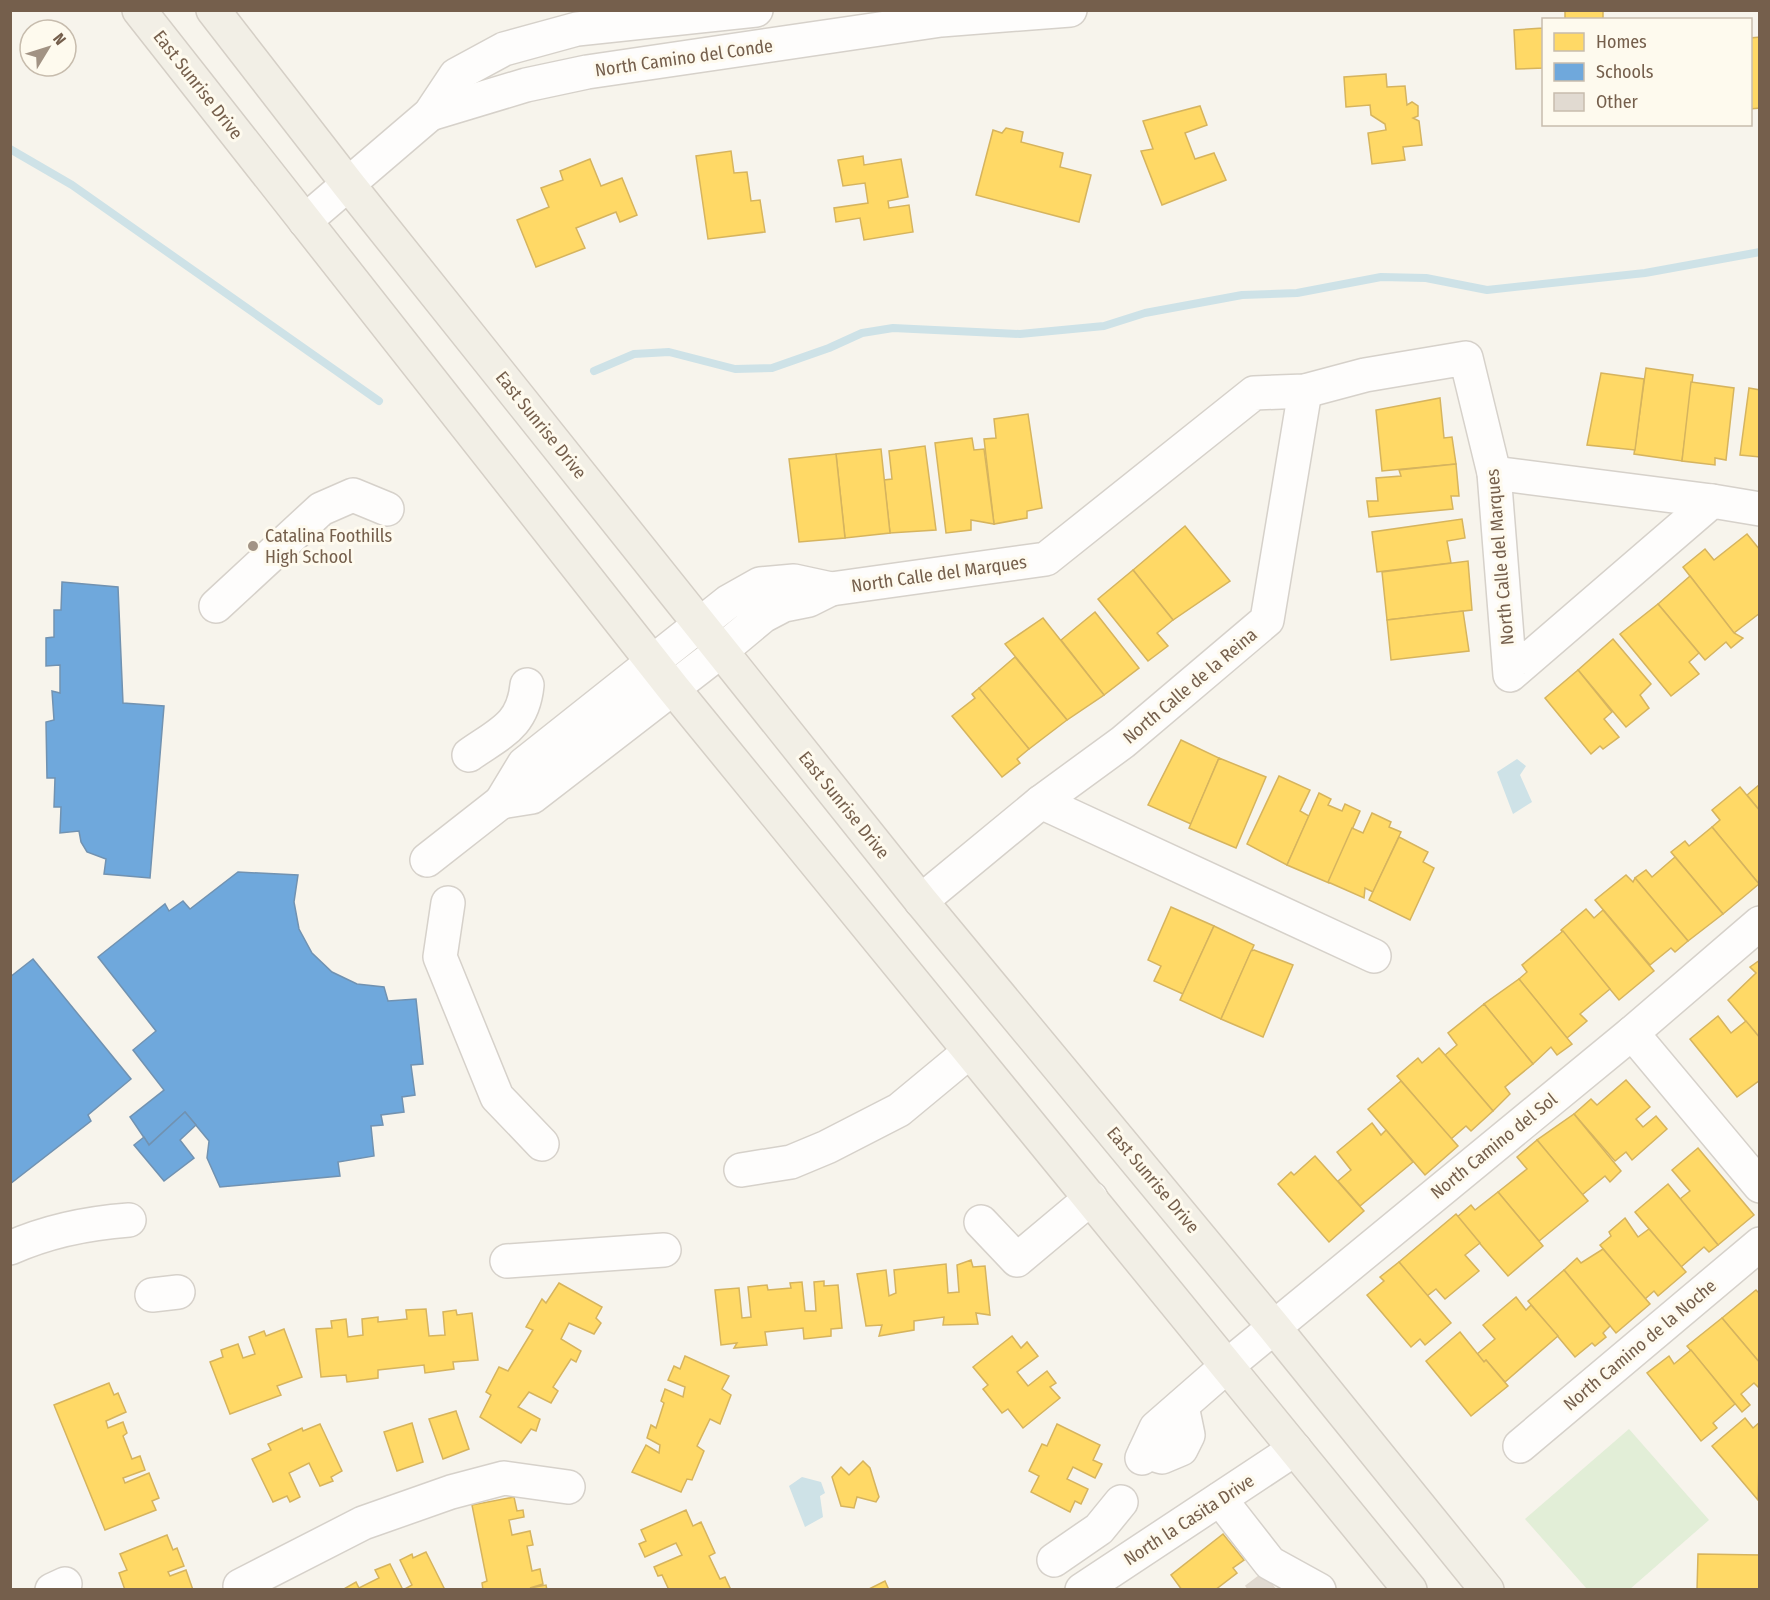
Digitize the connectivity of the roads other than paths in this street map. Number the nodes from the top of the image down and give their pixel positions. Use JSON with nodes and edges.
{"nodes":[{"id":1,"x":139,"y":10,"type":"edge"},
{"id":2,"x":213,"y":10,"type":"edge"},
{"id":3,"x":1070,"y":10,"type":"edge"},
{"id":4,"x":746,"y":11,"type":"edge"},
{"id":5,"x":662,"y":15,"type":"edge"},
{"id":6,"x":941,"y":15,"type":"edge"},
{"id":7,"x":574,"y":20,"type":"edge"},
{"id":8,"x":430,"y":114,"type":"junction"},
{"id":9,"x":348,"y":184,"type":"junction"},
{"id":10,"x":305,"y":221,"type":"junction"},
{"id":11,"x":1305,"y":391,"type":"junction"},
{"id":12,"x":1494,"y":473,"type":"junction"},
{"id":13,"x":1712,"y":501,"type":"junction"},
{"id":14,"x":387,"y":509,"type":"dead end"},
{"id":15,"x":1760,"y":509,"type":"edge"},
{"id":16,"x":831,"y":589,"type":"junction"},
{"id":17,"x":216,"y":606,"type":"dead end"},
{"id":18,"x":700,"y":625,"type":"junction"},
{"id":19,"x":721,"y":651,"type":"junction"},
{"id":20,"x":652,"y":663,"type":"junction"},
{"id":21,"x":527,"y":685,"type":"dead end"},
{"id":22,"x":673,"y":688,"type":"junction"},
{"id":23,"x":469,"y":755,"type":"dead end"},
{"id":24,"x":501,"y":802,"type":"junction"},
{"id":25,"x":1041,"y":802,"type":"junction"},
{"id":26,"x":427,"y":860,"type":"dead end"},
{"id":27,"x":921,"y":901,"type":"junction"},
{"id":28,"x":447,"y":903,"type":"dead end"},
{"id":29,"x":1760,"y":923,"type":"edge"},
{"id":30,"x":1374,"y":956,"type":"dead end"},
{"id":31,"x":1632,"y":1033,"type":"junction"},
{"id":32,"x":969,"y":1052,"type":"junction"},
{"id":33,"x":542,"y":1144,"type":"dead end"},
{"id":34,"x":741,"y":1170,"type":"dead end"},
{"id":35,"x":1760,"y":1186,"type":"edge"},
{"id":36,"x":1091,"y":1198,"type":"junction"},
{"id":37,"x":129,"y":1220,"type":"dead end"},
{"id":38,"x":981,"y":1222,"type":"dead end"},
{"id":39,"x":1760,"y":1244,"type":"edge"},
{"id":40,"x":10,"y":1248,"type":"edge"},
{"id":41,"x":664,"y":1250,"type":"dead end"},
{"id":42,"x":507,"y":1261,"type":"dead end"},
{"id":43,"x":1274,"y":1327,"type":"junction"},
{"id":44,"x":1227,"y":1366,"type":"junction"},
{"id":45,"x":1520,"y":1446,"type":"dead end"},
{"id":46,"x":1295,"y":1449,"type":"junction"},
{"id":47,"x":1144,"y":1455,"type":"dead end"},
{"id":48,"x":568,"y":1487,"type":"dead end"},
{"id":49,"x":1220,"y":1499,"type":"junction"},
{"id":50,"x":1121,"y":1502,"type":"dead end"},
{"id":51,"x":1054,"y":1560,"type":"dead end"},
{"id":52,"x":240,"y":1586,"type":"dead end"},
{"id":53,"x":1082,"y":1590,"type":"edge"},
{"id":54,"x":1319,"y":1590,"type":"edge"},
{"id":55,"x":1410,"y":1590,"type":"edge"},
{"id":56,"x":1487,"y":1590,"type":"edge"}],
"edges":[{"from":1,"to":10,"type":"main road","name":"East Sunrise Drive"},
{"from":2,"to":9,"type":"main road","name":"East Sunrise Drive"},
{"from":3,"to":6,"type":"street","name":"North Camino del Conde"},
{"from":4,"to":5,"type":"street","name":"North Camino del Conde"},
{"from":5,"to":7,"type":"street","name":"North Camino del Conde"},
{"from":6,"to":8,"type":"street","name":"North Camino del Conde"},
{"from":7,"to":8,"type":"street","name":"North Camino del Conde"},
{"from":8,"to":9,"type":"street","name":"North Camino del Conde"},
{"from":9,"to":10,"type":"street","name":"North Camino del Conde"},
{"from":9,"to":18,"type":"main road","name":"East Sunrise Drive"},
{"from":10,"to":20,"type":"main road","name":"East Sunrise Drive"},
{"from":11,"to":12,"type":"street","name":"North Calle del Marques"},
{"from":11,"to":16,"type":"street","name":"North Calle del Marques"},
{"from":11,"to":25,"type":"street","name":"North Calle de la Reina"},
{"from":12,"to":13,"type":"street"},
{"from":12,"to":13,"type":"street","name":"North Calle del Marques"},
{"from":13,"to":15,"type":"street"},
{"from":14,"to":17,"type":"street"},
{"from":16,"to":18,"type":"street","name":"North Calle del Marques"},
{"from":16,"to":19,"type":"street","name":"North Calle del Marques"},
{"from":18,"to":19,"type":"main road","name":"East Sunrise Drive"},
{"from":18,"to":20,"type":"street","name":"North Calle del Marques"},
{"from":19,"to":22,"type":"street","name":"North Calle del Marques"},
{"from":19,"to":27,"type":"main road","name":"East Sunrise Drive"},
{"from":20,"to":22,"type":"main road","name":"East Sunrise Drive"},
{"from":20,"to":24,"type":"street","name":"North Calle del Marques"},
{"from":21,"to":23,"type":"street"},
{"from":22,"to":24,"type":"street","name":"North Calle del Marques"},
{"from":22,"to":32,"type":"main road","name":"East Sunrise Drive"},
{"from":24,"to":26,"type":"street"},
{"from":25,"to":27,"type":"street","name":"North Calle de la Reina"},
{"from":25,"to":30,"type":"street"},
{"from":27,"to":43,"type":"main road","name":"East Sunrise Drive"},
{"from":28,"to":33,"type":"street"},
{"from":29,"to":31,"type":"street","name":"North Camino del Sol"},
{"from":31,"to":35,"type":"street"},
{"from":31,"to":43,"type":"street","name":"North Camino del Sol"},
{"from":32,"to":34,"type":"street"},
{"from":32,"to":36,"type":"main road","name":"East Sunrise Drive"},
{"from":36,"to":38,"type":"street"},
{"from":36,"to":44,"type":"main road","name":"East Sunrise Drive"},
{"from":37,"to":40,"type":"street"},
{"from":39,"to":45,"type":"street","name":"North Camino de la Noche"},
{"from":41,"to":42,"type":"street"},
{"from":43,"to":44,"type":"street","name":"North Camino del Sol"},
{"from":43,"to":56,"type":"main road","name":"East Sunrise Drive"},
{"from":44,"to":46,"type":"main road","name":"East Sunrise Drive"},
{"from":44,"to":47,"type":"street","name":"North Camino del Sol"},
{"from":46,"to":49,"type":"street","name":"North la Casita Drive"},
{"from":46,"to":55,"type":"main road","name":"East Sunrise Drive"},
{"from":48,"to":52,"type":"street"},
{"from":49,"to":53,"type":"street","name":"North la Casita Drive"},
{"from":49,"to":54,"type":"street"},
{"from":50,"to":51,"type":"street"}]}
